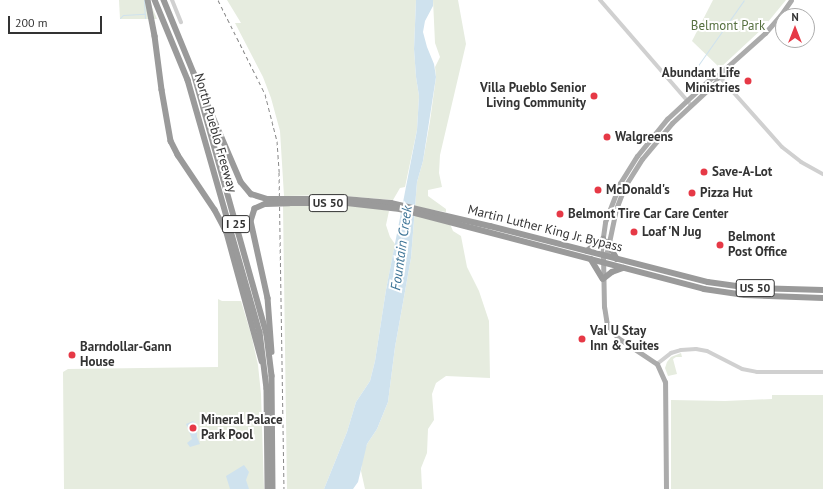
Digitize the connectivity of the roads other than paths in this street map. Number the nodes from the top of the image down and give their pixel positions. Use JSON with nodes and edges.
{"nodes":[{"id":1,"x":148,"y":0,"type":"edge"},
{"id":2,"x":156,"y":0,"type":"edge"},
{"id":3,"x":164,"y":0,"type":"edge"},
{"id":4,"x":172,"y":0,"type":"edge"},
{"id":5,"x":600,"y":0,"type":"edge"},
{"id":6,"x":791,"y":0,"type":"edge"},
{"id":7,"x":181,"y":22,"type":"dead end"},
{"id":8,"x":194,"y":73,"type":"junction"},
{"id":9,"x":718,"y":75,"type":"junction"},
{"id":10,"x":689,"y":102,"type":"junction"},
{"id":11,"x":823,"y":174,"type":"edge"},
{"id":12,"x":265,"y":200,"type":"junction"},
{"id":13,"x":422,"y":212,"type":"junction"},
{"id":14,"x":605,"y":241,"type":"junction"},
{"id":15,"x":587,"y":251,"type":"junction"},
{"id":16,"x":603,"y":256,"type":"junction"},
{"id":17,"x":617,"y":259,"type":"junction"},
{"id":18,"x":591,"y":260,"type":"junction"},
{"id":19,"x":603,"y":263,"type":"junction"},
{"id":20,"x":623,"y":268,"type":"junction"},
{"id":21,"x":603,"y":279,"type":"junction"},
{"id":22,"x":823,"y":290,"type":"edge"},
{"id":23,"x":823,"y":298,"type":"edge"},
{"id":24,"x":657,"y":364,"type":"junction"},
{"id":25,"x":266,"y":370,"type":"junction"},
{"id":26,"x":823,"y":372,"type":"edge"},
{"id":27,"x":272,"y":376,"type":"junction"},
{"id":28,"x":268,"y":489,"type":"edge"},
{"id":29,"x":273,"y":489,"type":"edge"},
{"id":30,"x":666,"y":489,"type":"edge"}],
"edges":[{"from":1,"to":25,"type":"highway"},
{"from":2,"to":25,"type":"highway","name":"North Pueblo Freeway","number":"I 25"},
{"from":3,"to":8,"type":"highway","name":"North Pueblo Freeway","number":"I 25"},
{"from":4,"to":7,"type":"street"},
{"from":5,"to":10,"type":"street"},
{"from":6,"to":9,"type":"main road"},
{"from":8,"to":12,"type":"highway"},
{"from":8,"to":27,"type":"highway","name":"North Pueblo Freeway","number":"I 25"},
{"from":9,"to":10,"type":"main road"},
{"from":9,"to":11,"type":"street"},
{"from":10,"to":14,"type":"main road"},
{"from":12,"to":13,"type":"highway","name":"Martin Luther King Jr. Bypass","number":"US 50","bridge":true},
{"from":12,"to":27,"type":"highway"},
{"from":13,"to":15,"type":"highway","name":"Martin Luther King Jr. Bypass","number":"US 50"},
{"from":13,"to":18,"type":"highway","name":"Martin Luther King Jr. Bypass","number":"US 50"},
{"from":14,"to":15,"type":"highway"},
{"from":14,"to":16,"type":"main road"},
{"from":14,"to":17,"type":"highway"},
{"from":15,"to":16,"type":"highway","name":"Martin Luther King Jr. Bypass","number":"US 50"},
{"from":16,"to":17,"type":"highway","name":"Martin Luther King Jr. Bypass","number":"US 50"},
{"from":16,"to":19,"type":"main road"},
{"from":17,"to":22,"type":"highway","name":"Martin Luther King Jr. Bypass","number":"US 50"},
{"from":18,"to":19,"type":"highway","name":"Martin Luther King Jr. Bypass","number":"US 50"},
{"from":18,"to":21,"type":"highway"},
{"from":19,"to":20,"type":"highway","name":"Martin Luther King Jr. Bypass","number":"US 50"},
{"from":19,"to":21,"type":"main road"},
{"from":20,"to":21,"type":"highway"},
{"from":20,"to":23,"type":"highway","name":"Martin Luther King Jr. Bypass","number":"US 50"},
{"from":21,"to":24,"type":"main road"},
{"from":24,"to":26,"type":"street"},
{"from":24,"to":30,"type":"main road"},
{"from":25,"to":28,"type":"highway","name":"North Pueblo Freeway","number":"I 25"},
{"from":27,"to":29,"type":"highway","name":"North Pueblo Freeway","number":"I 25"}]}
